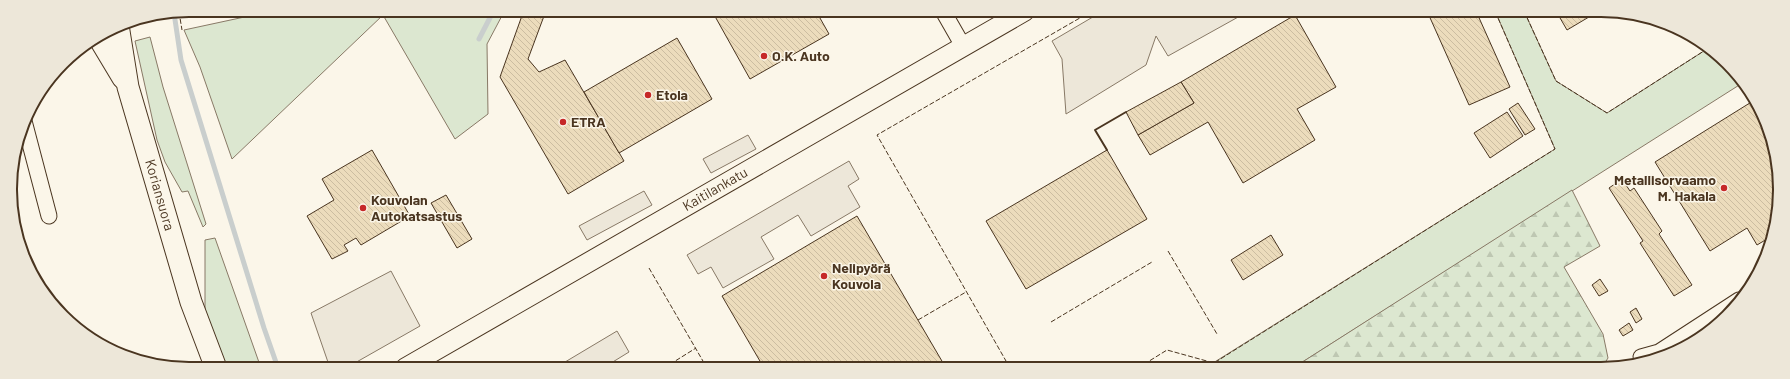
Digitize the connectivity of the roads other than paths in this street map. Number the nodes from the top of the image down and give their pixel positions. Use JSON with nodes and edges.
{"nodes":[{"id":1,"x":947,"y":17,"type":"edge"},
{"id":2,"x":1015,"y":17,"type":"edge"},
{"id":3,"x":119,"y":32,"type":"edge"},
{"id":4,"x":101,"y":41,"type":"edge"},
{"id":5,"x":964,"y":46,"type":"junction"},
{"id":6,"x":128,"y":87,"type":"junction"},
{"id":7,"x":27,"y":132,"type":"edge"},
{"id":8,"x":49,"y":216,"type":"dead end"},
{"id":9,"x":191,"y":302,"type":"junction"},
{"id":10,"x":1722,"y":311,"type":"edge"},
{"id":11,"x":1658,"y":352,"type":"edge"},
{"id":12,"x":1659,"y":352,"type":"edge"},
{"id":13,"x":1641,"y":357,"type":"dead end"},
{"id":14,"x":201,"y":362,"type":"edge"},
{"id":15,"x":214,"y":362,"type":"edge"},
{"id":16,"x":415,"y":362,"type":"edge"}],
"edges":[{"from":1,"to":5,"type":"street"},
{"from":2,"to":5,"type":"street","name":"Kaitilankatu"},
{"from":3,"to":6,"type":"main road","name":"Koriansuora"},
{"from":4,"to":6,"type":"main road","name":"Koriansuora"},
{"from":5,"to":16,"type":"street","name":"Kaitilankatu"},
{"from":6,"to":9,"type":"main road","name":"Koriansuora"},
{"from":7,"to":8,"type":"street"},
{"from":9,"to":14,"type":"main road","name":"Koriansuora"},
{"from":9,"to":15,"type":"main road","name":"Koriansuora"},
{"from":10,"to":12,"type":"street"},
{"from":11,"to":13,"type":"street"}]}
